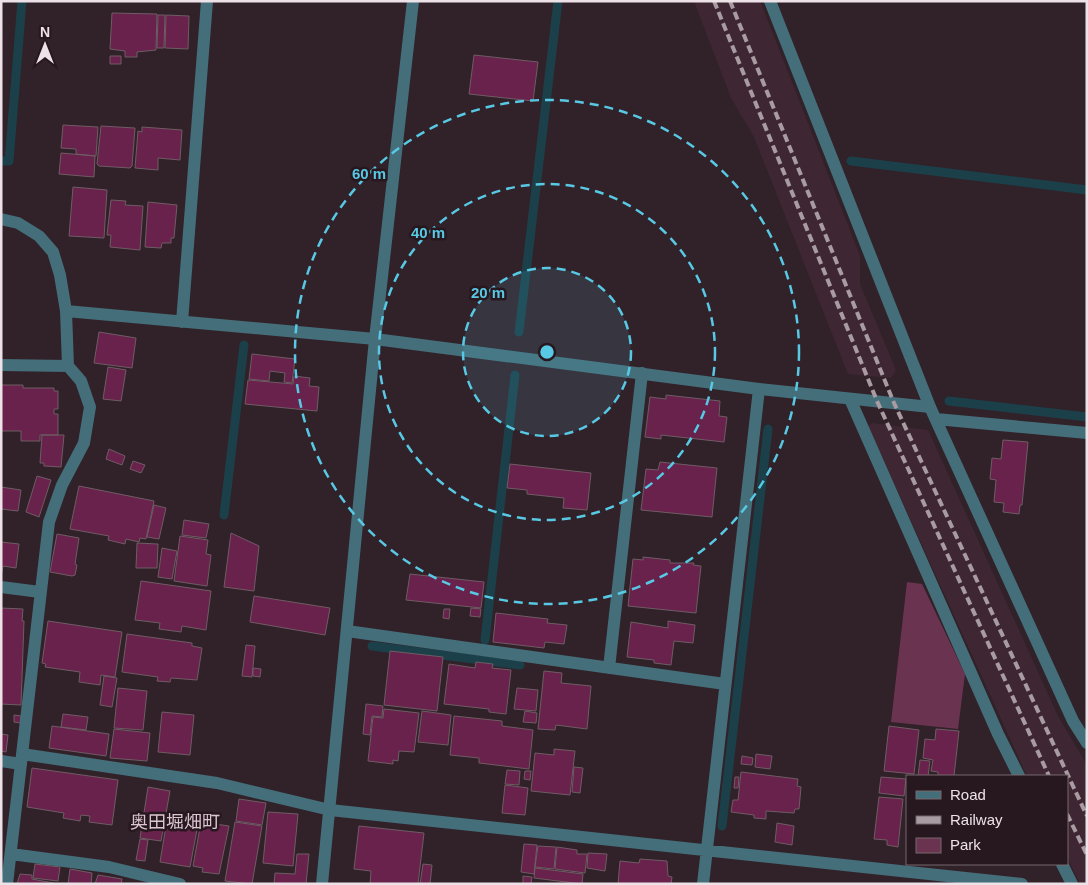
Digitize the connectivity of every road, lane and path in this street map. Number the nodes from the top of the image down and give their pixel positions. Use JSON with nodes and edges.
{"nodes":[{"id":1,"x":207,"y":1,"type":"edge"},
{"id":2,"x":413,"y":1,"type":"edge"},
{"id":3,"x":770,"y":1,"type":"edge"},
{"id":4,"x":1,"y":219,"type":"edge"},
{"id":5,"x":66,"y":311,"type":"junction"},
{"id":6,"x":182,"y":322,"type":"junction"},
{"id":7,"x":375,"y":339,"type":"junction"},
{"id":8,"x":1,"y":365,"type":"edge"},
{"id":9,"x":68,"y":366,"type":"junction"},
{"id":10,"x":642,"y":374,"type":"junction"},
{"id":11,"x":759,"y":389,"type":"junction"},
{"id":12,"x":850,"y":399,"type":"junction"},
{"id":13,"x":933,"y":413,"type":"junction"},
{"id":14,"x":1087,"y":433,"type":"edge"},
{"id":15,"x":1,"y":587,"type":"edge"},
{"id":16,"x":40,"y":592,"type":"junction"},
{"id":17,"x":347,"y":631,"type":"junction"},
{"id":18,"x":609,"y":668,"type":"junction"},
{"id":19,"x":725,"y":684,"type":"junction"},
{"id":20,"x":1087,"y":743,"type":"edge"},
{"id":21,"x":22,"y":759,"type":"junction"},
{"id":22,"x":1,"y":761,"type":"edge"},
{"id":23,"x":1018,"y":775,"type":"edge"},
{"id":24,"x":330,"y":810,"type":"junction"},
{"id":25,"x":707,"y":850,"type":"junction"},
{"id":26,"x":11,"y":854,"type":"junction"},
{"id":27,"x":1062,"y":865,"type":"edge"},
{"id":28,"x":7,"y":884,"type":"edge"},
{"id":29,"x":180,"y":884,"type":"edge"},
{"id":30,"x":322,"y":884,"type":"edge"},
{"id":31,"x":703,"y":884,"type":"edge"},
{"id":32,"x":1022,"y":884,"type":"edge"},
{"id":33,"x":1072,"y":884,"type":"edge"}],
"edges":[{"from":1,"to":6,"type":"street"},
{"from":2,"to":7,"type":"street"},
{"from":3,"to":13,"type":"street"},
{"from":4,"to":5,"type":"street"},
{"from":5,"to":6,"type":"street"},
{"from":5,"to":9,"type":"street"},
{"from":6,"to":7,"type":"street"},
{"from":7,"to":10,"type":"street"},
{"from":7,"to":17,"type":"street"},
{"from":8,"to":9,"type":"street"},
{"from":9,"to":16,"type":"street"},
{"from":10,"to":11,"type":"street"},
{"from":10,"to":18,"type":"street"},
{"from":11,"to":12,"type":"street"},
{"from":11,"to":19,"type":"street"},
{"from":12,"to":13,"type":"street"},
{"from":12,"to":23,"type":"street"},
{"from":13,"to":14,"type":"street"},
{"from":13,"to":20,"type":"street"},
{"from":15,"to":16,"type":"street"},
{"from":16,"to":21,"type":"street"},
{"from":17,"to":18,"type":"street"},
{"from":17,"to":24,"type":"street"},
{"from":18,"to":19,"type":"street"},
{"from":19,"to":25,"type":"street"},
{"from":21,"to":22,"type":"street"},
{"from":21,"to":24,"type":"street"},
{"from":21,"to":26,"type":"street"},
{"from":24,"to":25,"type":"street"},
{"from":24,"to":30,"type":"street"},
{"from":25,"to":31,"type":"street"},
{"from":25,"to":32,"type":"street"},
{"from":26,"to":28,"type":"street"},
{"from":26,"to":29,"type":"street"},
{"from":27,"to":33,"type":"street"}]}
